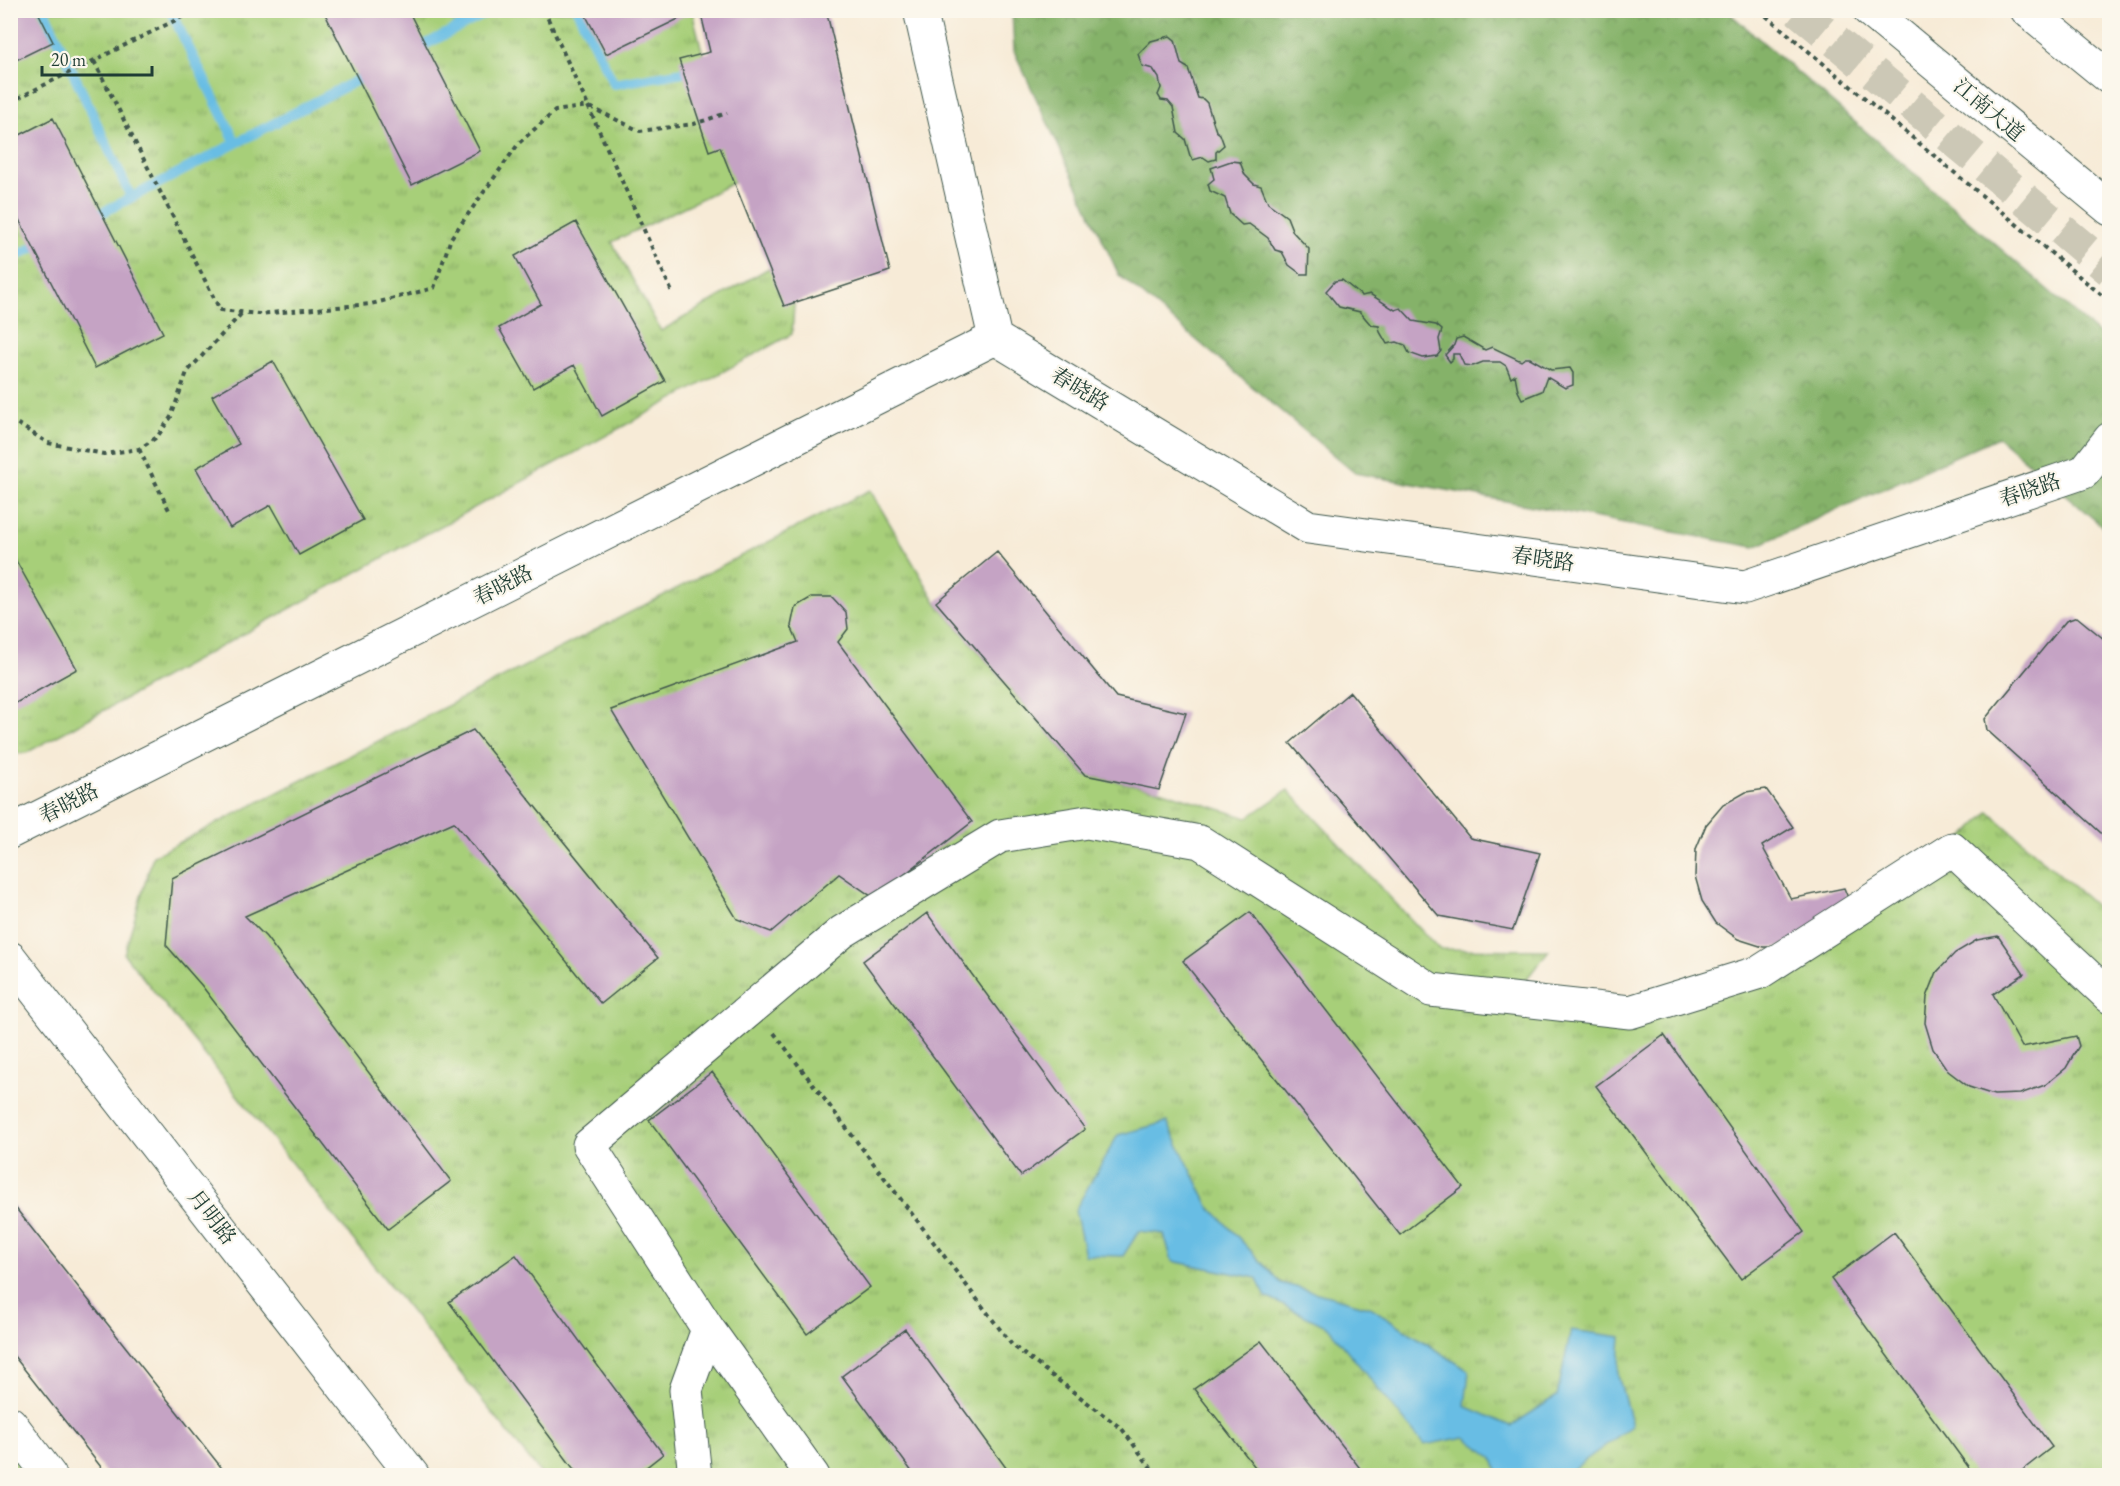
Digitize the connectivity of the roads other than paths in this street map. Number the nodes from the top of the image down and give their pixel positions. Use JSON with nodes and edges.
{"nodes":[{"id":1,"x":920,"y":10,"type":"edge"},
{"id":2,"x":1869,"y":10,"type":"edge"},
{"id":3,"x":2028,"y":10,"type":"edge"},
{"id":4,"x":2109,"y":78,"type":"edge"},
{"id":5,"x":2109,"y":209,"type":"edge"},
{"id":6,"x":996,"y":338,"type":"junction"},
{"id":7,"x":2109,"y":439,"type":"edge"},
{"id":8,"x":10,"y":832,"type":"edge"},
{"id":9,"x":10,"y":958,"type":"edge"},
{"id":10,"x":2109,"y":997,"type":"edge"},
{"id":11,"x":708,"y":1329,"type":"junction"},
{"id":12,"x":10,"y":1423,"type":"edge"},
{"id":13,"x":50,"y":1476,"type":"edge"},
{"id":14,"x":413,"y":1476,"type":"edge"},
{"id":15,"x":695,"y":1476,"type":"edge"},
{"id":16,"x":813,"y":1476,"type":"edge"}],
"edges":[{"from":1,"to":6,"type":"street"},
{"from":2,"to":5,"type":"street","name":"江南大道"},
{"from":3,"to":4,"type":"street"},
{"from":6,"to":7,"type":"street","name":"春晓路"},
{"from":6,"to":8,"type":"street","name":"春晓路"},
{"from":9,"to":14,"type":"street","name":"月明路"},
{"from":10,"to":11,"type":"street"},
{"from":11,"to":15,"type":"street"},
{"from":11,"to":16,"type":"street"},
{"from":12,"to":13,"type":"street"}]}
